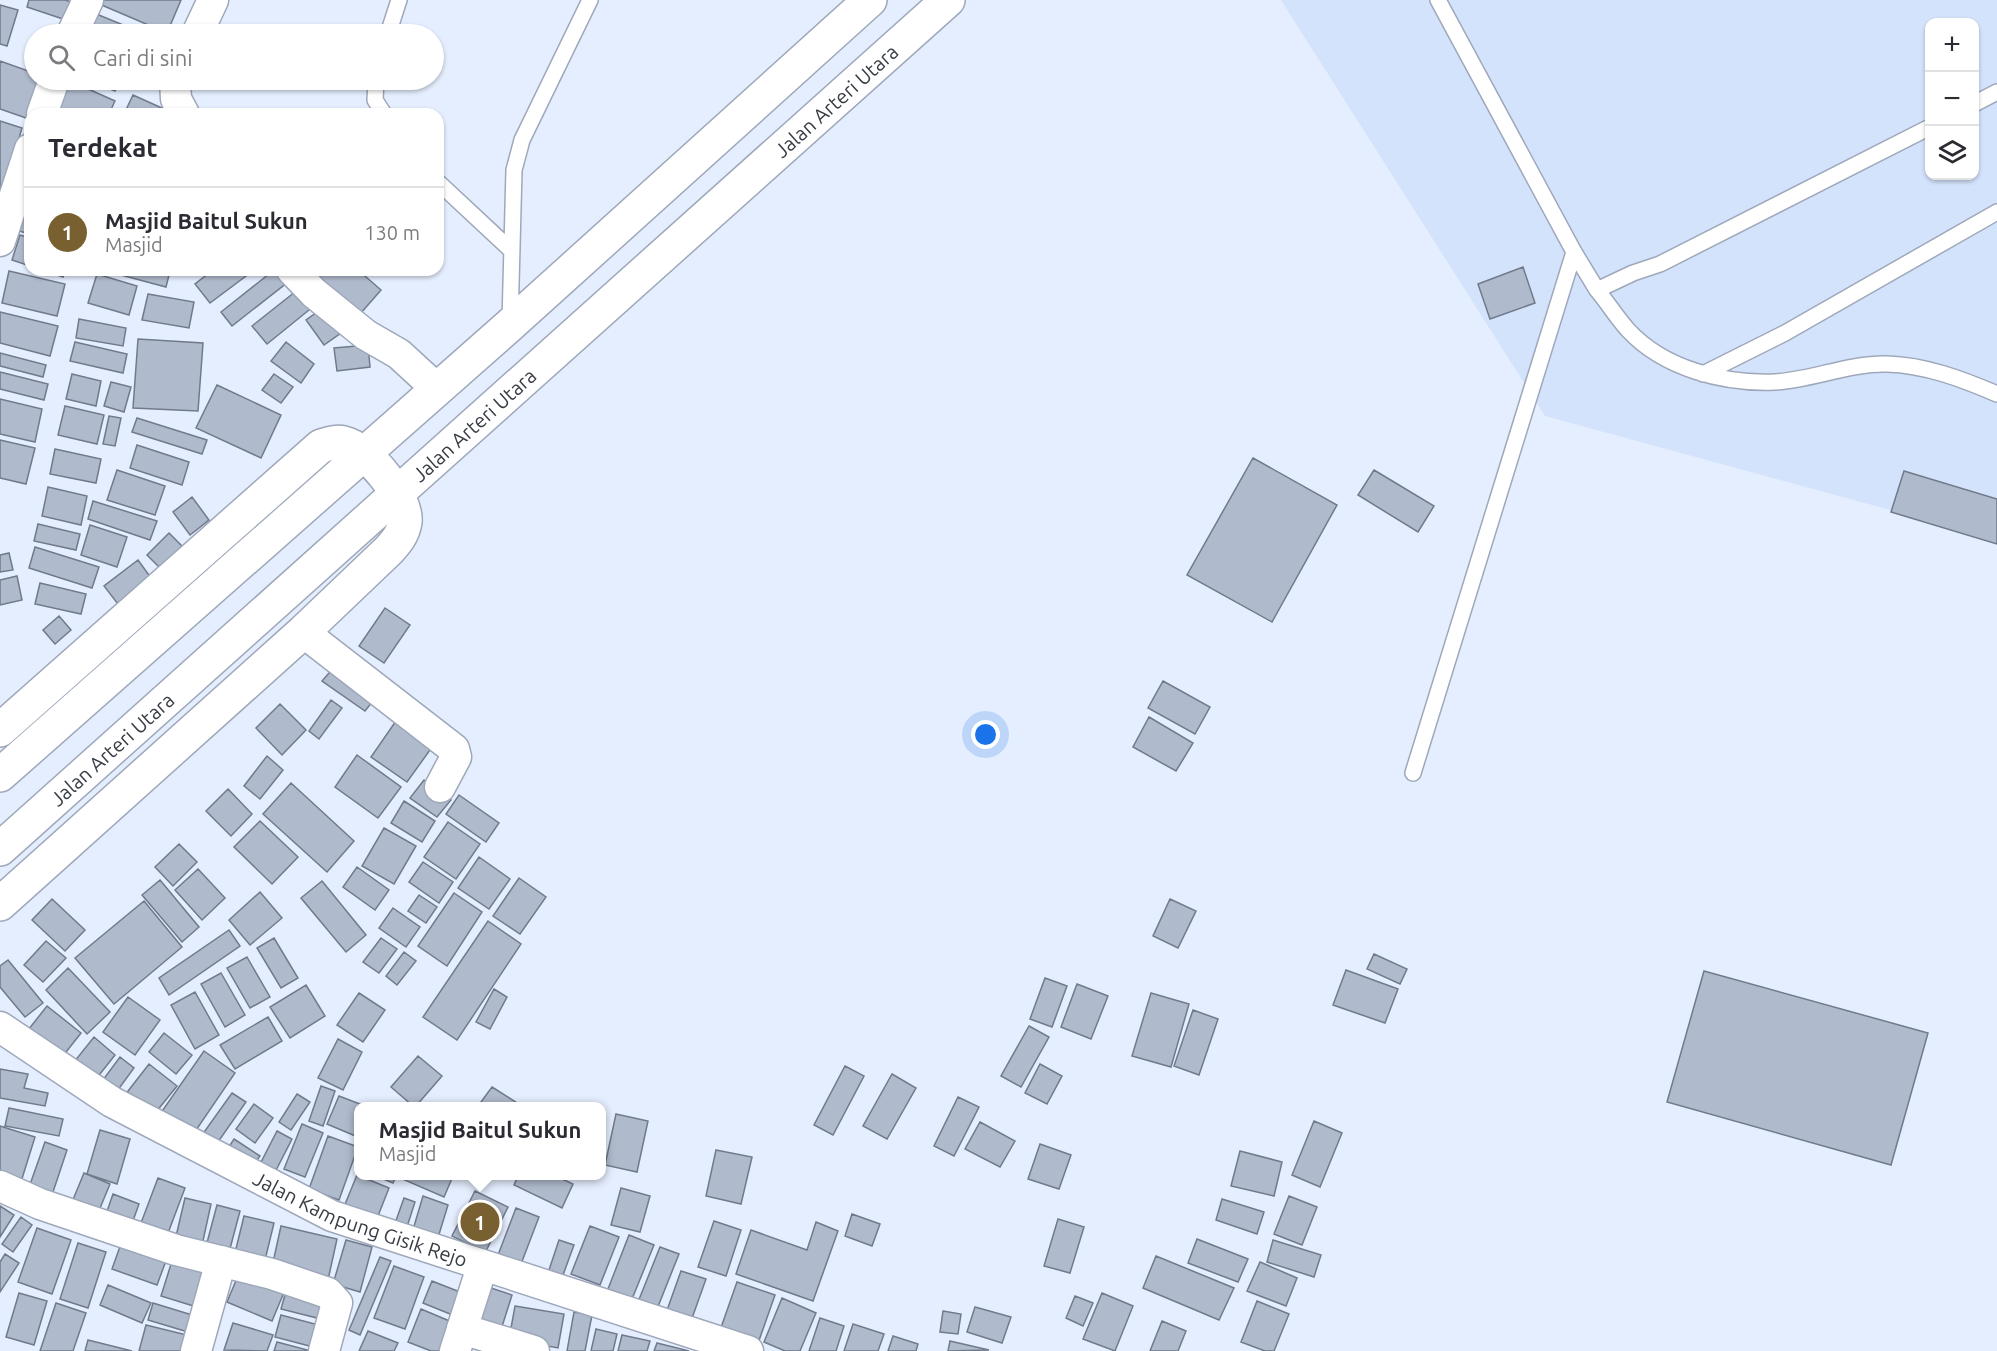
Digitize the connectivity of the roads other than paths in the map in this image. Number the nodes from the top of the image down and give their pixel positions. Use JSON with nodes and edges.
{"nodes":[{"id":1,"x":88,"y":0,"type":"edge"},
{"id":2,"x":213,"y":0,"type":"edge"},
{"id":3,"x":399,"y":0,"type":"edge"},
{"id":4,"x":590,"y":0,"type":"edge"},
{"id":5,"x":870,"y":0,"type":"edge"},
{"id":6,"x":948,"y":0,"type":"edge"},
{"id":7,"x":1438,"y":0,"type":"edge"},
{"id":8,"x":77,"y":24,"type":"edge"},
{"id":9,"x":202,"y":24,"type":"edge"},
{"id":10,"x":391,"y":24,"type":"edge"},
{"id":11,"x":50,"y":90,"type":"edge"},
{"id":12,"x":176,"y":90,"type":"edge"},
{"id":13,"x":376,"y":90,"type":"edge"},
{"id":14,"x":1997,"y":92,"type":"edge"},
{"id":15,"x":1979,"y":101,"type":"edge"},
{"id":16,"x":44,"y":108,"type":"edge"},
{"id":17,"x":181,"y":108,"type":"edge"},
{"id":18,"x":380,"y":108,"type":"edge"},
{"id":19,"x":1925,"y":129,"type":"edge"},
{"id":20,"x":24,"y":167,"type":"edge"},
{"id":21,"x":444,"y":188,"type":"edge"},
{"id":22,"x":1997,"y":212,"type":"edge"},
{"id":23,"x":0,"y":241,"type":"edge"},
{"id":24,"x":512,"y":251,"type":"junction"},
{"id":25,"x":1574,"y":252,"type":"junction"},
{"id":26,"x":298,"y":276,"type":"edge"},
{"id":27,"x":1597,"y":290,"type":"junction"},
{"id":28,"x":510,"y":325,"type":"junction"},
{"id":29,"x":1703,"y":374,"type":"junction"},
{"id":30,"x":437,"y":389,"type":"junction"},
{"id":31,"x":1997,"y":394,"type":"edge"},
{"id":32,"x":364,"y":454,"type":"junction"},
{"id":33,"x":399,"y":494,"type":"junction"},
{"id":34,"x":303,"y":632,"type":"junction"},
{"id":35,"x":0,"y":730,"type":"edge"},
{"id":36,"x":1413,"y":773,"type":"dead end"},
{"id":37,"x":0,"y":776,"type":"edge"},
{"id":38,"x":440,"y":787,"type":"dead end"},
{"id":39,"x":0,"y":849,"type":"edge"},
{"id":40,"x":0,"y":904,"type":"edge"},
{"id":41,"x":0,"y":1027,"type":"edge"},
{"id":42,"x":0,"y":1186,"type":"edge"},
{"id":43,"x":221,"y":1261,"type":"junction"},
{"id":44,"x":482,"y":1267,"type":"junction"},
{"id":45,"x":459,"y":1340,"type":"edge"},
{"id":46,"x":196,"y":1351,"type":"edge"},
{"id":47,"x":324,"y":1351,"type":"edge"},
{"id":48,"x":534,"y":1351,"type":"edge"},
{"id":49,"x":748,"y":1351,"type":"edge"}],
"edges":[{"from":1,"to":8,"type":"street"},
{"from":2,"to":9,"type":"street"},
{"from":3,"to":10,"type":"lane"},
{"from":4,"to":24,"type":"lane"},
{"from":5,"to":28,"type":"main road"},
{"from":6,"to":33,"type":"main road","name":"Jalan Arteri Utara"},
{"from":7,"to":25,"type":"lane"},
{"from":11,"to":16,"type":"street"},
{"from":12,"to":17,"type":"street"},
{"from":13,"to":18,"type":"lane"},
{"from":14,"to":15,"type":"lane"},
{"from":19,"to":27,"type":"lane"},
{"from":20,"to":23,"type":"street"},
{"from":21,"to":24,"type":"lane"},
{"from":22,"to":29,"type":"lane"},
{"from":24,"to":28,"type":"lane"},
{"from":25,"to":27,"type":"lane"},
{"from":25,"to":36,"type":"lane"},
{"from":26,"to":30,"type":"street"},
{"from":27,"to":29,"type":"lane"},
{"from":28,"to":30,"type":"main road"},
{"from":29,"to":31,"type":"lane"},
{"from":30,"to":32,"type":"main road"},
{"from":32,"to":33,"type":"main road"},
{"from":32,"to":35,"type":"main road"},
{"from":32,"to":37,"type":"main road"},
{"from":33,"to":34,"type":"main road"},
{"from":33,"to":39,"type":"main road","name":"Jalan Arteri Utara"},
{"from":34,"to":38,"type":"street"},
{"from":34,"to":40,"type":"main road"},
{"from":41,"to":44,"type":"street","name":"Jalan Kampung Gisik Rejo"},
{"from":42,"to":43,"type":"street"},
{"from":43,"to":46,"type":"street"},
{"from":43,"to":47,"type":"street"},
{"from":44,"to":45,"type":"street"},
{"from":44,"to":49,"type":"street","name":"Jalan Kampung Gisik Rejo"},
{"from":45,"to":48,"type":"street"}]}
